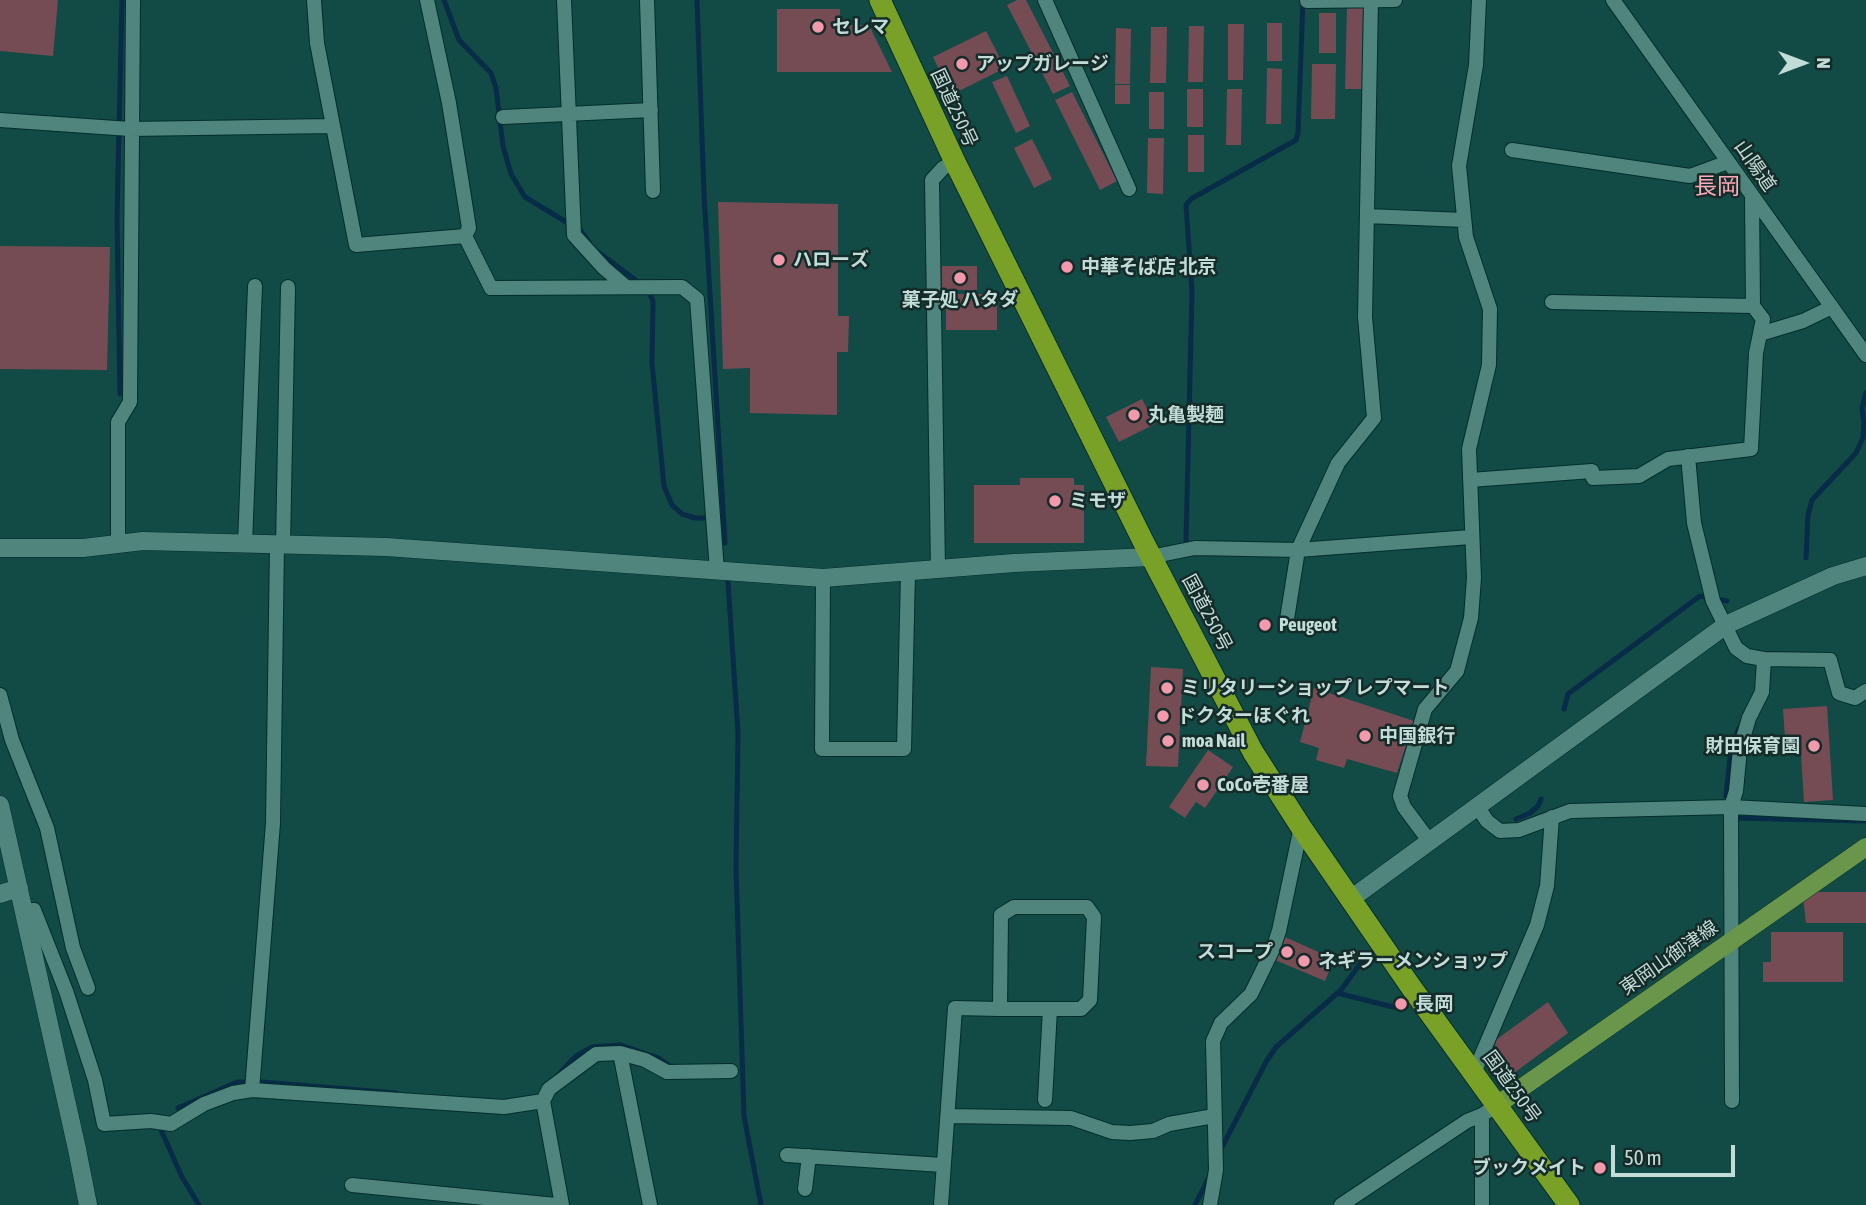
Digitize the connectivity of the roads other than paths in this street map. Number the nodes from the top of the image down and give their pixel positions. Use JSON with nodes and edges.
{"nodes":[{"id":1,"x":133,"y":0,"type":"edge"},
{"id":2,"x":314,"y":0,"type":"edge"},
{"id":3,"x":427,"y":0,"type":"edge"},
{"id":4,"x":564,"y":0,"type":"edge"},
{"id":5,"x":647,"y":0,"type":"edge"},
{"id":6,"x":880,"y":0,"type":"edge"},
{"id":7,"x":1045,"y":0,"type":"edge"},
{"id":8,"x":1371,"y":0,"type":"edge"},
{"id":9,"x":1395,"y":0,"type":"edge"},
{"id":10,"x":1479,"y":0,"type":"edge"},
{"id":11,"x":1613,"y":0,"type":"edge"},
{"id":12,"x":1307,"y":1,"type":"edge"},
{"id":13,"x":651,"y":110,"type":"junction"},
{"id":14,"x":569,"y":114,"type":"junction"},
{"id":15,"x":503,"y":117,"type":"dead end"},
{"id":16,"x":0,"y":120,"type":"edge"},
{"id":17,"x":332,"y":126,"type":"junction"},
{"id":18,"x":124,"y":128,"type":"junction"},
{"id":19,"x":1512,"y":150,"type":"dead end"},
{"id":20,"x":955,"y":162,"type":"junction"},
{"id":21,"x":1728,"y":162,"type":"junction"},
{"id":22,"x":1129,"y":189,"type":"dead end"},
{"id":23,"x":653,"y":191,"type":"dead end"},
{"id":24,"x":1752,"y":195,"type":"junction"},
{"id":25,"x":1367,"y":216,"type":"junction"},
{"id":26,"x":1464,"y":220,"type":"junction"},
{"id":27,"x":465,"y":236,"type":"junction"},
{"id":28,"x":255,"y":286,"type":"dead end"},
{"id":29,"x":288,"y":287,"type":"dead end"},
{"id":30,"x":639,"y":287,"type":"junction"},
{"id":31,"x":1552,"y":302,"type":"dead end"},
{"id":32,"x":1753,"y":306,"type":"junction"},
{"id":33,"x":1832,"y":307,"type":"junction"},
{"id":34,"x":1866,"y":328,"type":"edge"},
{"id":35,"x":1848,"y":330,"type":"junction"},
{"id":36,"x":1760,"y":334,"type":"junction"},
{"id":37,"x":1866,"y":355,"type":"edge"},
{"id":38,"x":1688,"y":457,"type":"junction"},
{"id":39,"x":1469,"y":480,"type":"junction"},
{"id":40,"x":1471,"y":537,"type":"junction"},
{"id":41,"x":118,"y":542,"type":"junction"},
{"id":42,"x":245,"y":544,"type":"junction"},
{"id":43,"x":280,"y":545,"type":"junction"},
{"id":44,"x":0,"y":548,"type":"edge"},
{"id":45,"x":1298,"y":550,"type":"junction"},
{"id":46,"x":1150,"y":557,"type":"junction"},
{"id":47,"x":1866,"y":566,"type":"edge"},
{"id":48,"x":938,"y":569,"type":"junction"},
{"id":49,"x":717,"y":571,"type":"junction"},
{"id":50,"x":908,"y":572,"type":"junction"},
{"id":51,"x":823,"y":578,"type":"junction"},
{"id":52,"x":1287,"y":619,"type":"dead end"},
{"id":53,"x":1726,"y":625,"type":"junction"},
{"id":54,"x":1765,"y":659,"type":"junction"},
{"id":55,"x":1866,"y":691,"type":"edge"},
{"id":56,"x":0,"y":695,"type":"edge"},
{"id":57,"x":0,"y":805,"type":"edge"},
{"id":58,"x":1478,"y":807,"type":"junction"},
{"id":59,"x":1731,"y":807,"type":"junction"},
{"id":60,"x":1866,"y":814,"type":"edge"},
{"id":61,"x":1552,"y":817,"type":"junction"},
{"id":62,"x":1300,"y":834,"type":"junction"},
{"id":63,"x":1430,"y":842,"type":"junction"},
{"id":64,"x":1866,"y":847,"type":"edge"},
{"id":65,"x":19,"y":888,"type":"junction"},
{"id":66,"x":0,"y":894,"type":"edge"},
{"id":67,"x":1352,"y":898,"type":"junction"},
{"id":68,"x":23,"y":911,"type":"junction"},
{"id":69,"x":1733,"y":940,"type":"junction"},
{"id":70,"x":88,"y":988,"type":"dead end"},
{"id":71,"x":1000,"y":1009,"type":"junction"},
{"id":72,"x":1050,"y":1009,"type":"junction"},
{"id":73,"x":620,"y":1053,"type":"junction"},
{"id":74,"x":731,"y":1071,"type":"dead end"},
{"id":75,"x":1474,"y":1073,"type":"junction"},
{"id":76,"x":252,"y":1085,"type":"junction"},
{"id":77,"x":1045,"y":1100,"type":"dead end"},
{"id":78,"x":543,"y":1101,"type":"junction"},
{"id":79,"x":1732,"y":1101,"type":"dead end"},
{"id":80,"x":1490,"y":1110,"type":"junction"},
{"id":81,"x":949,"y":1116,"type":"junction"},
{"id":82,"x":1214,"y":1116,"type":"junction"},
{"id":83,"x":787,"y":1155,"type":"dead end"},
{"id":84,"x":809,"y":1156,"type":"junction"},
{"id":85,"x":943,"y":1165,"type":"junction"},
{"id":86,"x":352,"y":1185,"type":"dead end"},
{"id":87,"x":805,"y":1189,"type":"dead end"},
{"id":88,"x":88,"y":1205,"type":"edge"},
{"id":89,"x":556,"y":1205,"type":"edge"},
{"id":90,"x":562,"y":1205,"type":"edge"},
{"id":91,"x":650,"y":1205,"type":"edge"},
{"id":92,"x":941,"y":1205,"type":"edge"},
{"id":93,"x":1210,"y":1205,"type":"edge"},
{"id":94,"x":1341,"y":1205,"type":"edge"},
{"id":95,"x":1482,"y":1205,"type":"edge"},
{"id":96,"x":1569,"y":1205,"type":"edge"}],
"edges":[{"from":1,"to":18,"type":"street"},
{"from":2,"to":17,"type":"street"},
{"from":3,"to":27,"type":"street"},
{"from":4,"to":14,"type":"street"},
{"from":5,"to":13,"type":"street"},
{"from":6,"to":20,"type":"highway","name":"国道250号"},
{"from":7,"to":22,"type":"street"},
{"from":8,"to":9,"type":"street"},
{"from":8,"to":12,"type":"street"},
{"from":8,"to":25,"type":"street"},
{"from":10,"to":26,"type":"street"},
{"from":11,"to":21,"type":"street","name":"山陽道"},
{"from":13,"to":14,"type":"street"},
{"from":13,"to":23,"type":"street"},
{"from":14,"to":15,"type":"street"},
{"from":14,"to":30,"type":"street"},
{"from":16,"to":18,"type":"street"},
{"from":17,"to":18,"type":"street"},
{"from":17,"to":27,"type":"street"},
{"from":18,"to":41,"type":"street"},
{"from":19,"to":21,"type":"street"},
{"from":20,"to":46,"type":"highway","name":"国道250号"},
{"from":20,"to":48,"type":"street"},
{"from":21,"to":24,"type":"street","name":"山陽道"},
{"from":24,"to":32,"type":"street"},
{"from":24,"to":33,"type":"street","name":"山陽道"},
{"from":25,"to":26,"type":"street"},
{"from":25,"to":45,"type":"street"},
{"from":26,"to":39,"type":"street"},
{"from":27,"to":30,"type":"street"},
{"from":28,"to":42,"type":"street"},
{"from":29,"to":43,"type":"street"},
{"from":30,"to":49,"type":"street"},
{"from":31,"to":32,"type":"street"},
{"from":32,"to":36,"type":"street"},
{"from":33,"to":35,"type":"street","name":"山陽道"},
{"from":33,"to":36,"type":"street"},
{"from":34,"to":35,"type":"street"},
{"from":35,"to":37,"type":"street","name":"山陽道"},
{"from":36,"to":38,"type":"street"},
{"from":38,"to":39,"type":"street"},
{"from":38,"to":53,"type":"street"},
{"from":39,"to":40,"type":"street"},
{"from":40,"to":45,"type":"street"},
{"from":40,"to":63,"type":"street"},
{"from":41,"to":42,"type":"street"},
{"from":41,"to":44,"type":"street"},
{"from":42,"to":43,"type":"street"},
{"from":43,"to":49,"type":"street"},
{"from":43,"to":76,"type":"street"},
{"from":45,"to":46,"type":"street"},
{"from":45,"to":52,"type":"street"},
{"from":46,"to":48,"type":"street"},
{"from":46,"to":62,"type":"highway","name":"国道250号"},
{"from":47,"to":53,"type":"street"},
{"from":48,"to":50,"type":"street"},
{"from":49,"to":51,"type":"street"},
{"from":50,"to":51,"type":"street"},
{"from":50,"to":51,"type":"street"},
{"from":53,"to":54,"type":"street"},
{"from":53,"to":58,"type":"street"},
{"from":54,"to":55,"type":"street"},
{"from":54,"to":59,"type":"street"},
{"from":56,"to":70,"type":"street"},
{"from":57,"to":65,"type":"street"},
{"from":58,"to":61,"type":"street"},
{"from":58,"to":63,"type":"street"},
{"from":59,"to":60,"type":"street"},
{"from":59,"to":61,"type":"street"},
{"from":59,"to":69,"type":"street"},
{"from":61,"to":75,"type":"street"},
{"from":62,"to":67,"type":"highway","name":"国道250号"},
{"from":62,"to":82,"type":"street"},
{"from":63,"to":67,"type":"street"},
{"from":64,"to":69,"type":"main road","name":"東岡山御津線"},
{"from":65,"to":66,"type":"street"},
{"from":65,"to":68,"type":"street"},
{"from":67,"to":75,"type":"highway","name":"国道250号"},
{"from":68,"to":76,"type":"street"},
{"from":68,"to":88,"type":"street"},
{"from":69,"to":79,"type":"street"},
{"from":69,"to":80,"type":"main road","name":"東岡山御津線"},
{"from":71,"to":72,"type":"street"},
{"from":71,"to":72,"type":"street"},
{"from":71,"to":81,"type":"street"},
{"from":72,"to":77,"type":"street"},
{"from":73,"to":74,"type":"street"},
{"from":73,"to":78,"type":"street"},
{"from":73,"to":91,"type":"street"},
{"from":75,"to":80,"type":"highway","name":"国道250号"},
{"from":76,"to":78,"type":"street"},
{"from":78,"to":90,"type":"street"},
{"from":80,"to":94,"type":"street"},
{"from":80,"to":95,"type":"street"},
{"from":80,"to":96,"type":"highway","name":"国道250号"},
{"from":81,"to":82,"type":"street"},
{"from":81,"to":85,"type":"street"},
{"from":82,"to":93,"type":"street"},
{"from":83,"to":84,"type":"street"},
{"from":84,"to":85,"type":"street"},
{"from":84,"to":87,"type":"street"},
{"from":85,"to":92,"type":"street"},
{"from":86,"to":89,"type":"street"}]}
